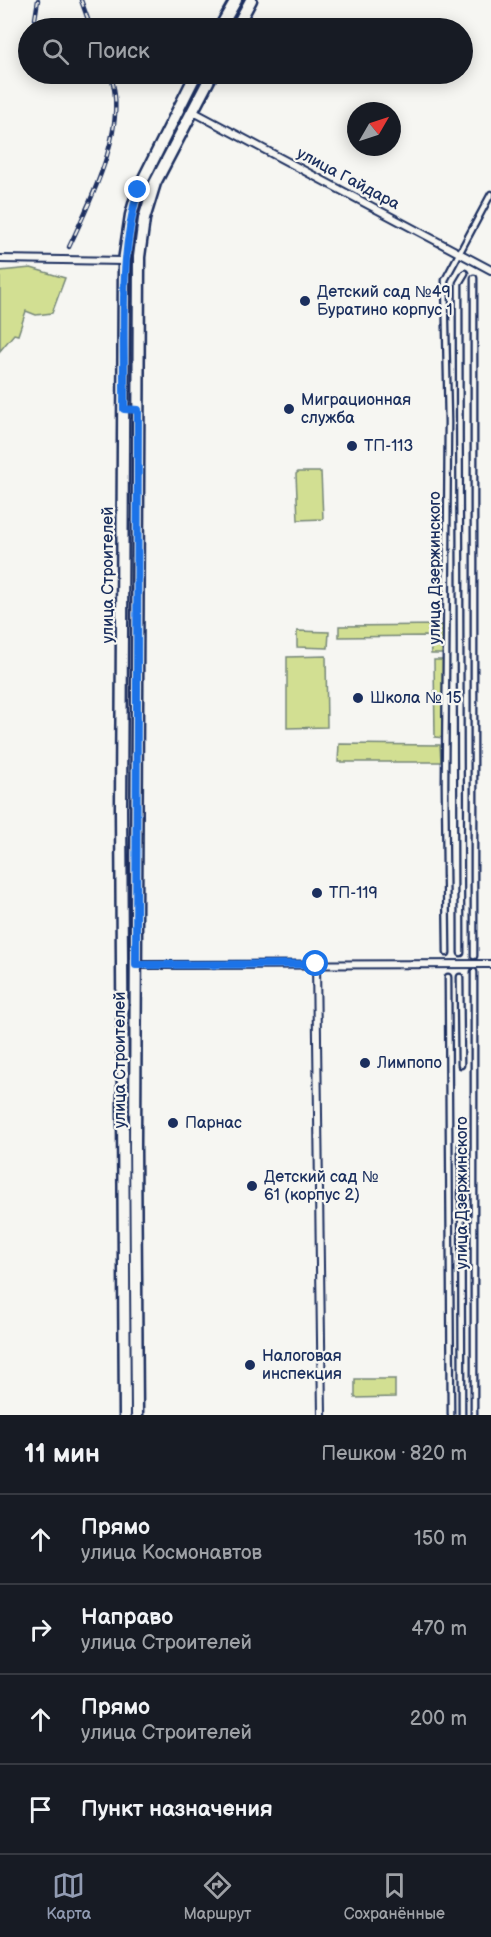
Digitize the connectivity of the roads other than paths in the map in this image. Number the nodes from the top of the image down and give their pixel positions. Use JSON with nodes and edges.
{"nodes":[{"id":1,"x":236,"y":0,"type":"edge"},
{"id":2,"x":251,"y":0,"type":"edge"},
{"id":3,"x":226,"y":18,"type":"edge"},
{"id":4,"x":241,"y":18,"type":"edge"},
{"id":5,"x":191,"y":84,"type":"edge"},
{"id":6,"x":207,"y":84,"type":"edge"},
{"id":7,"x":180,"y":104,"type":"junction"},
{"id":8,"x":192,"y":111,"type":"junction"},
{"id":9,"x":491,"y":194,"type":"edge"},
{"id":10,"x":459,"y":253,"type":"junction"},
{"id":11,"x":0,"y":259,"type":"edge"},
{"id":12,"x":124,"y":261,"type":"junction"},
{"id":13,"x":491,"y":270,"type":"edge"},
{"id":14,"x":465,"y":273,"type":"dead end"},
{"id":15,"x":474,"y":278,"type":"dead end"},
{"id":16,"x":124,"y":409,"type":"junction"},
{"id":17,"x":138,"y":410,"type":"junction"},
{"id":18,"x":124,"y":623,"type":"junction"},
{"id":19,"x":138,"y":624,"type":"junction"},
{"id":20,"x":447,"y":953,"type":"dead end"},
{"id":21,"x":461,"y":953,"type":"dead end"},
{"id":22,"x":474,"y":956,"type":"dead end"},
{"id":23,"x":316,"y":964,"type":"junction"},
{"id":24,"x":491,"y":964,"type":"edge"},
{"id":25,"x":136,"y":965,"type":"junction"},
{"id":26,"x":122,"y":966,"type":"junction"},
{"id":27,"x":474,"y":972,"type":"dead end"},
{"id":28,"x":448,"y":977,"type":"dead end"},
{"id":29,"x":460,"y":977,"type":"dead end"},
{"id":30,"x":461,"y":1065,"type":"dead end"},
{"id":31,"x":123,"y":1145,"type":"junction"},
{"id":32,"x":135,"y":1145,"type":"junction"},
{"id":33,"x":461,"y":1145,"type":"dead end"},
{"id":34,"x":125,"y":1415,"type":"edge"},
{"id":35,"x":137,"y":1415,"type":"edge"},
{"id":36,"x":322,"y":1415,"type":"edge"},
{"id":37,"x":451,"y":1415,"type":"edge"},
{"id":38,"x":462,"y":1415,"type":"edge"},
{"id":39,"x":474,"y":1415,"type":"edge"}],
"edges":[{"from":1,"to":3,"type":"main road"},
{"from":2,"to":4,"type":"main road"},
{"from":5,"to":7,"type":"main road","name":"улица Строителей"},
{"from":6,"to":8,"type":"main road","name":"улица Строителей"},
{"from":7,"to":8,"type":"main road"},
{"from":7,"to":12,"type":"main road","name":"улица Строителей"},
{"from":8,"to":10,"type":"street","name":"улица Гайдара"},
{"from":8,"to":17,"type":"main road","name":"улица Строителей"},
{"from":9,"to":10,"type":"street","name":"улица Дзержинского"},
{"from":10,"to":13,"type":"street","name":"улица Гайдара"},
{"from":10,"to":20,"type":"street","name":"улица Дзержинского"},
{"from":11,"to":12,"type":"street"},
{"from":12,"to":16,"type":"main road","name":"улица Строителей"},
{"from":14,"to":21,"type":"street","name":"улица Дзержинского"},
{"from":15,"to":22,"type":"street"},
{"from":16,"to":17,"type":"main road"},
{"from":16,"to":18,"type":"main road","name":"улица Строителей"},
{"from":17,"to":19,"type":"main road","name":"улица Строителей"},
{"from":18,"to":19,"type":"main road"},
{"from":18,"to":26,"type":"main road","name":"улица Строителей"},
{"from":19,"to":25,"type":"main road","name":"улица Строителей"},
{"from":23,"to":24,"type":"street"},
{"from":23,"to":25,"type":"street"},
{"from":23,"to":36,"type":"street"},
{"from":25,"to":26,"type":"main road"},
{"from":25,"to":32,"type":"main road","name":"улица Строителей"},
{"from":26,"to":31,"type":"main road","name":"улица Строителей"},
{"from":27,"to":39,"type":"street","name":"улица Дзержинского"},
{"from":28,"to":37,"type":"street","name":"улица Дзержинского"},
{"from":29,"to":30,"type":"street"},
{"from":31,"to":32,"type":"main road"},
{"from":31,"to":34,"type":"main road","name":"улица Строителей"},
{"from":32,"to":35,"type":"main road","name":"улица Строителей"},
{"from":33,"to":38,"type":"street","name":"улица Дзержинского"}]}
